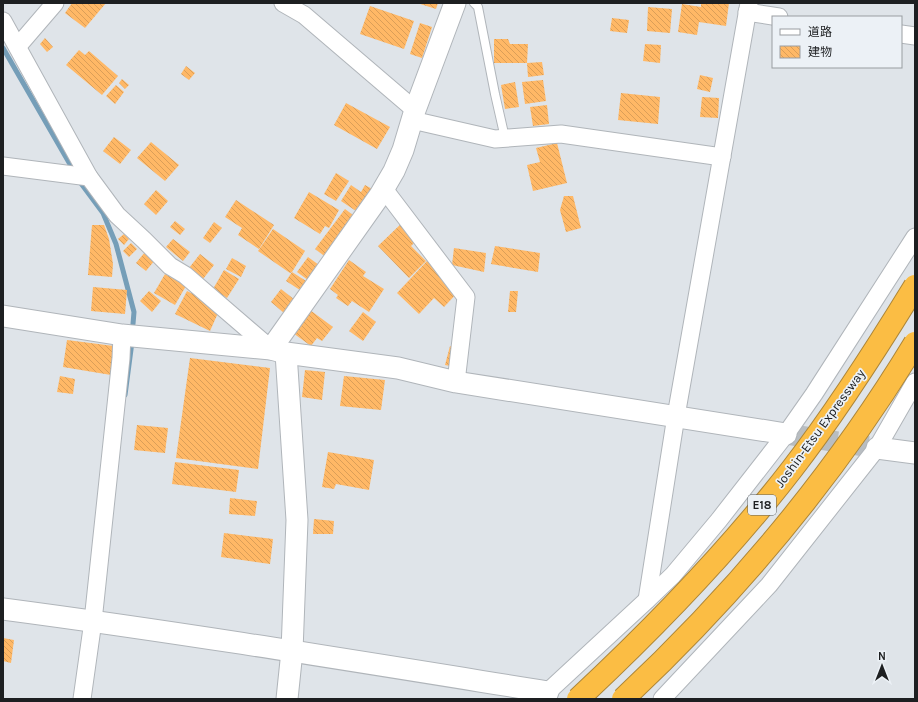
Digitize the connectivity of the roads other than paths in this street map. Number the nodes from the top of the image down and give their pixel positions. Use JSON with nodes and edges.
{"nodes":[{"id":1,"x":55,"y":3,"type":"edge"},
{"id":2,"x":283,"y":3,"type":"edge"},
{"id":3,"x":455,"y":3,"type":"edge"},
{"id":4,"x":474,"y":3,"type":"edge"},
{"id":5,"x":748,"y":8,"type":"edge"},
{"id":6,"x":776,"y":16,"type":"edge"},
{"id":7,"x":5,"y":29,"type":"edge"},
{"id":8,"x":902,"y":34,"type":"edge"},
{"id":9,"x":915,"y":36,"type":"edge"},
{"id":10,"x":18,"y":46,"type":"junction"},
{"id":11,"x":414,"y":115,"type":"junction"},
{"id":12,"x":505,"y":138,"type":"junction"},
{"id":13,"x":722,"y":157,"type":"junction"},
{"id":14,"x":3,"y":166,"type":"edge"},
{"id":15,"x":89,"y":177,"type":"junction"},
{"id":16,"x":384,"y":189,"type":"junction"},
{"id":17,"x":915,"y":237,"type":"edge"},
{"id":18,"x":915,"y":286,"type":"edge"},
{"id":19,"x":3,"y":316,"type":"edge"},
{"id":20,"x":122,"y":335,"type":"junction"},
{"id":21,"x":915,"y":343,"type":"edge"},
{"id":22,"x":279,"y":351,"type":"junction"},
{"id":23,"x":456,"y":382,"type":"junction"},
{"id":24,"x":915,"y":382,"type":"edge"},
{"id":25,"x":676,"y":416,"type":"junction"},
{"id":26,"x":786,"y":434,"type":"junction"},
{"id":27,"x":877,"y":448,"type":"junction"},
{"id":28,"x":915,"y":453,"type":"edge"},
{"id":29,"x":647,"y":600,"type":"junction"},
{"id":30,"x":3,"y":609,"type":"edge"},
{"id":31,"x":93,"y":621,"type":"junction"},
{"id":32,"x":292,"y":650,"type":"junction"},
{"id":33,"x":544,"y":695,"type":"edge"},
{"id":34,"x":82,"y":699,"type":"edge"},
{"id":35,"x":287,"y":699,"type":"edge"},
{"id":36,"x":578,"y":699,"type":"edge"},
{"id":37,"x":623,"y":699,"type":"edge"},
{"id":38,"x":662,"y":699,"type":"edge"}],
"edges":[{"from":1,"to":10,"type":"street"},
{"from":2,"to":11,"type":"street"},
{"from":3,"to":11,"type":"street"},
{"from":4,"to":12,"type":"lane"},
{"from":5,"to":6,"type":"street"},
{"from":5,"to":13,"type":"street"},
{"from":7,"to":10,"type":"street"},
{"from":8,"to":9,"type":"street"},
{"from":10,"to":15,"type":"street"},
{"from":11,"to":12,"type":"street"},
{"from":11,"to":16,"type":"street"},
{"from":12,"to":13,"type":"street"},
{"from":13,"to":25,"type":"street"},
{"from":14,"to":15,"type":"street"},
{"from":15,"to":22,"type":"street"},
{"from":16,"to":22,"type":"street"},
{"from":16,"to":23,"type":"street"},
{"from":17,"to":26,"type":"street"},
{"from":18,"to":36,"type":"highway","name":"Joshin-Etsu Expressway","number":"E18","bridge":true},
{"from":19,"to":20,"type":"street"},
{"from":20,"to":22,"type":"street"},
{"from":20,"to":31,"type":"street"},
{"from":21,"to":37,"type":"highway","number":"E18","bridge":true},
{"from":22,"to":23,"type":"street"},
{"from":22,"to":32,"type":"street"},
{"from":23,"to":25,"type":"street"},
{"from":24,"to":27,"type":"street"},
{"from":25,"to":26,"type":"street"},
{"from":25,"to":29,"type":"street"},
{"from":26,"to":29,"type":"street"},
{"from":27,"to":28,"type":"street"},
{"from":27,"to":38,"type":"street"},
{"from":29,"to":33,"type":"street"},
{"from":30,"to":31,"type":"street"},
{"from":31,"to":32,"type":"street"},
{"from":31,"to":34,"type":"street"},
{"from":32,"to":33,"type":"street"},
{"from":32,"to":35,"type":"street"}]}
